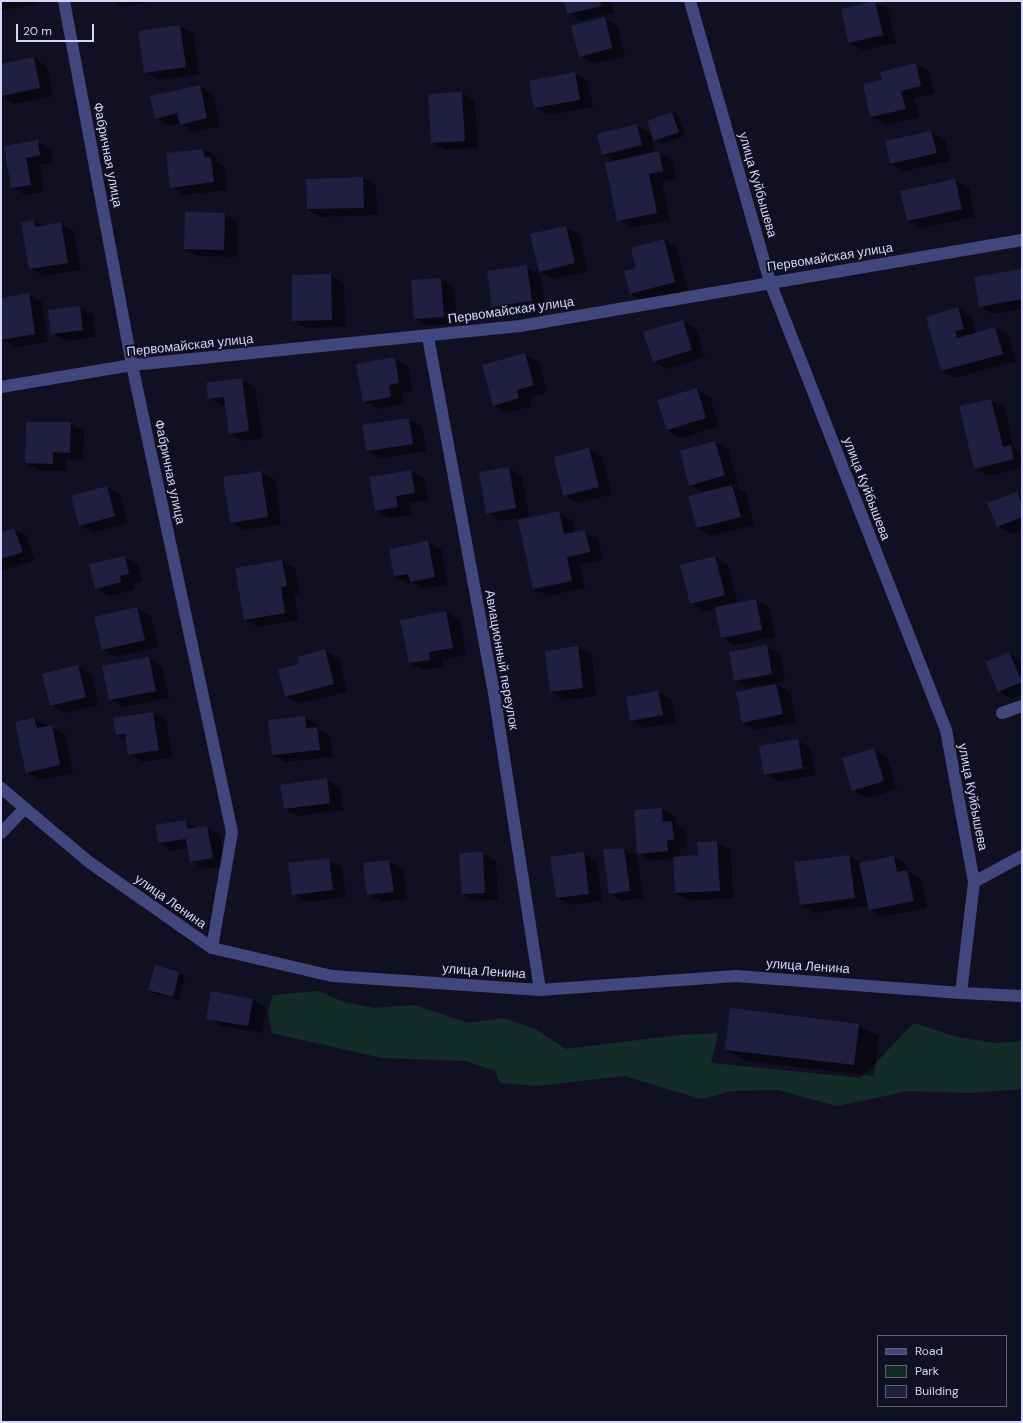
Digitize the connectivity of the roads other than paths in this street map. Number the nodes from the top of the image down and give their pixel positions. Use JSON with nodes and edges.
{"nodes":[{"id":1,"x":64,"y":1,"type":"edge"},
{"id":2,"x":690,"y":1,"type":"edge"},
{"id":3,"x":1022,"y":240,"type":"edge"},
{"id":4,"x":770,"y":282,"type":"junction"},
{"id":5,"x":428,"y":336,"type":"junction"},
{"id":6,"x":132,"y":365,"type":"junction"},
{"id":7,"x":1,"y":387,"type":"edge"},
{"id":8,"x":1022,"y":706,"type":"edge"},
{"id":9,"x":1002,"y":713,"type":"dead end"},
{"id":10,"x":1,"y":788,"type":"edge"},
{"id":11,"x":25,"y":808,"type":"junction"},
{"id":12,"x":1,"y":833,"type":"edge"},
{"id":13,"x":1022,"y":856,"type":"edge"},
{"id":14,"x":974,"y":882,"type":"junction"},
{"id":15,"x":212,"y":948,"type":"junction"},
{"id":16,"x":540,"y":990,"type":"junction"},
{"id":17,"x":961,"y":993,"type":"junction"},
{"id":18,"x":1022,"y":996,"type":"edge"}],
"edges":[{"from":1,"to":6,"type":"street","name":"Фабричная улица"},
{"from":2,"to":4,"type":"street","name":"улица Куйбышева"},
{"from":3,"to":4,"type":"street","name":"Первомайская улица"},
{"from":4,"to":5,"type":"street","name":"Первомайская улица"},
{"from":4,"to":14,"type":"street","name":"улица Куйбышева"},
{"from":5,"to":6,"type":"street","name":"Первомайская улица"},
{"from":5,"to":16,"type":"street","name":"Авиационный переулок"},
{"from":6,"to":7,"type":"street","name":"Первомайская улица"},
{"from":6,"to":15,"type":"street","name":"Фабричная улица"},
{"from":8,"to":9,"type":"street"},
{"from":10,"to":11,"type":"street","name":"улица Ленина"},
{"from":11,"to":12,"type":"street"},
{"from":11,"to":15,"type":"street","name":"улица Ленина"},
{"from":13,"to":14,"type":"street"},
{"from":14,"to":17,"type":"street","name":"улица Куйбышева"},
{"from":15,"to":16,"type":"street","name":"улица Ленина"},
{"from":16,"to":17,"type":"street","name":"улица Ленина"},
{"from":17,"to":18,"type":"street","name":"улица Ленина"}]}
